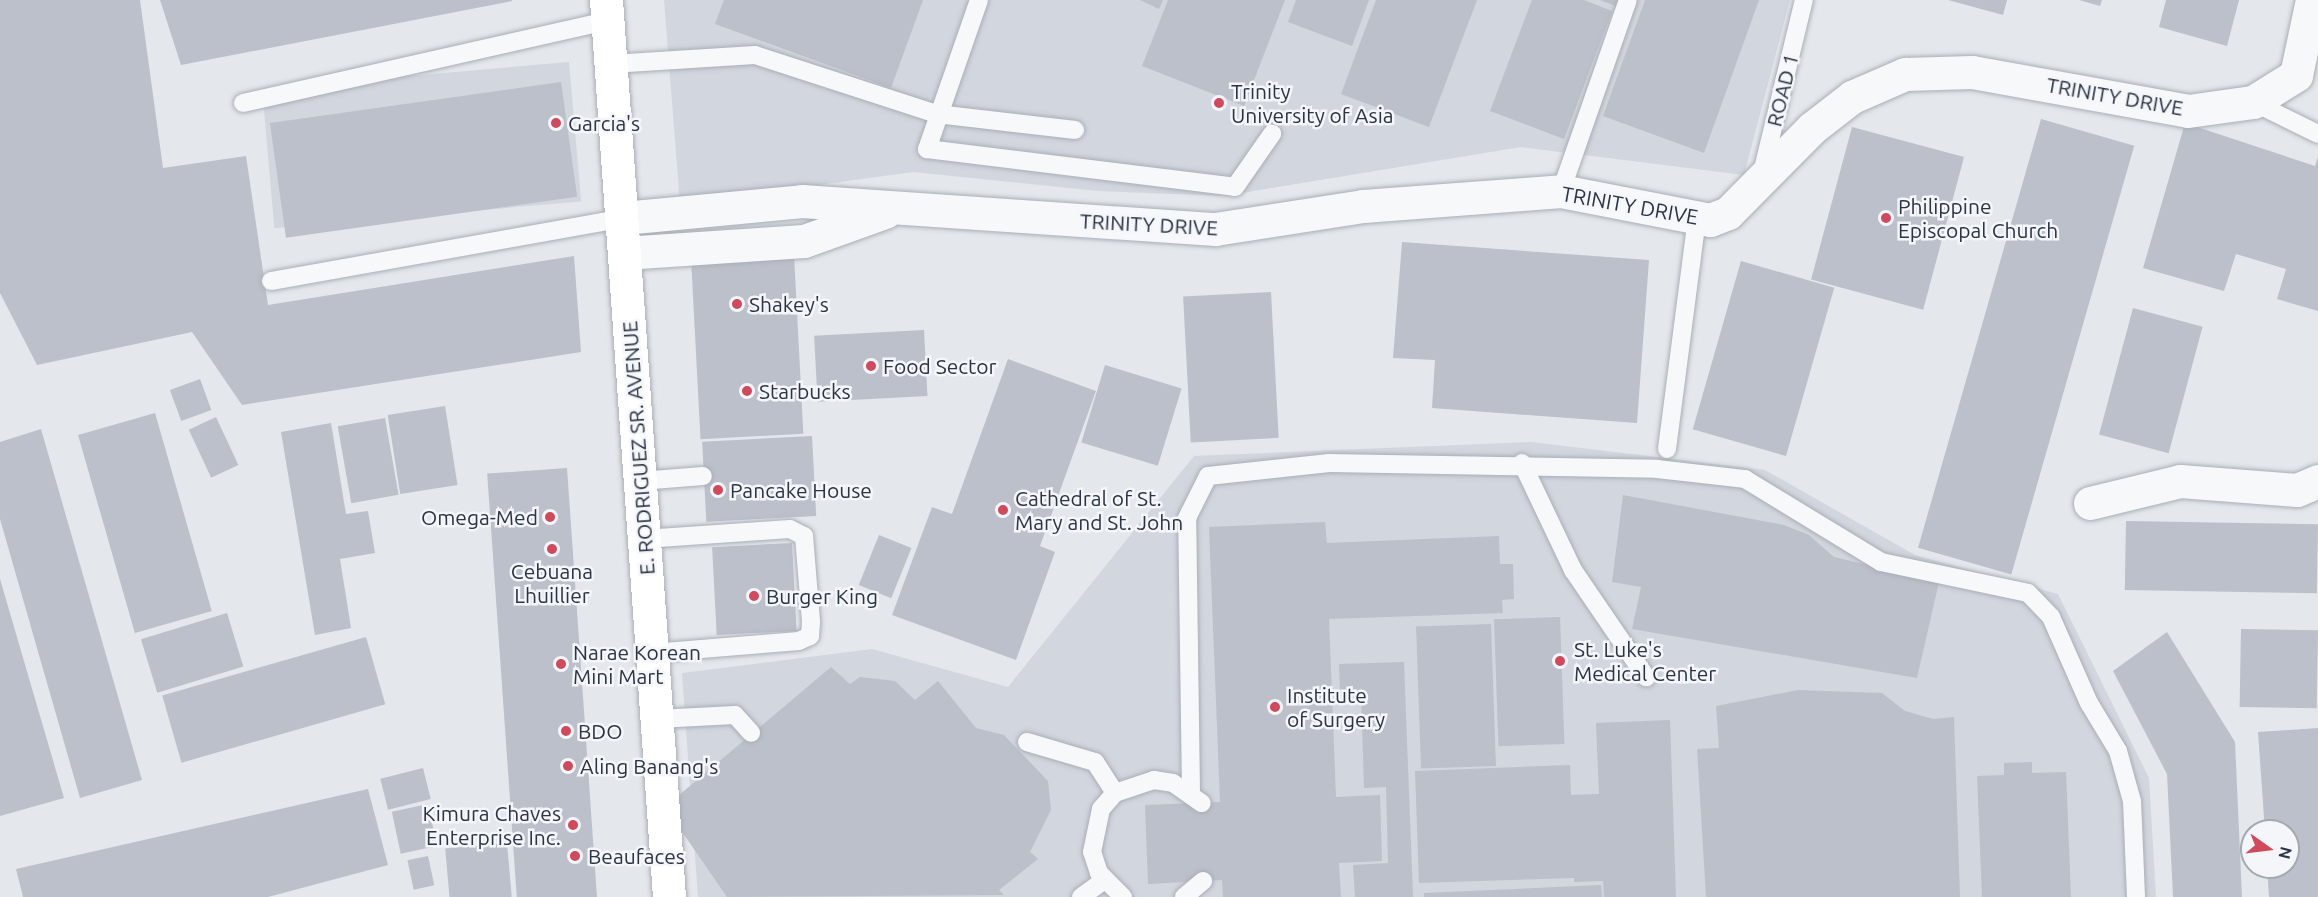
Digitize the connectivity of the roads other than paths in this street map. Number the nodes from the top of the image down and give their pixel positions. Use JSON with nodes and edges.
{"nodes":[{"id":1,"x":979,"y":0,"type":"edge"},
{"id":2,"x":1628,"y":0,"type":"edge"},
{"id":3,"x":1804,"y":0,"type":"edge"},
{"id":4,"x":2312,"y":0,"type":"edge"},
{"id":5,"x":607,"y":10,"type":"edge"},
{"id":6,"x":611,"y":64,"type":"junction"},
{"id":7,"x":2253,"y":102,"type":"junction"},
{"id":8,"x":243,"y":103,"type":"dead end"},
{"id":9,"x":937,"y":114,"type":"junction"},
{"id":10,"x":1075,"y":130,"type":"dead end"},
{"id":11,"x":1272,"y":134,"type":"dead end"},
{"id":12,"x":2318,"y":134,"type":"edge"},
{"id":13,"x":1760,"y":181,"type":"junction"},
{"id":14,"x":1561,"y":191,"type":"junction"},
{"id":15,"x":900,"y":207,"type":"junction"},
{"id":16,"x":1697,"y":217,"type":"junction"},
{"id":17,"x":623,"y":218,"type":"junction"},
{"id":18,"x":624,"y":253,"type":"junction"},
{"id":19,"x":271,"y":282,"type":"dead end"},
{"id":20,"x":1667,"y":449,"type":"dead end"},
{"id":21,"x":1522,"y":463,"type":"junction"},
{"id":22,"x":703,"y":477,"type":"dead end"},
{"id":23,"x":640,"y":481,"type":"junction"},
{"id":24,"x":2318,"y":481,"type":"edge"},
{"id":25,"x":2090,"y":503,"type":"dead end"},
{"id":26,"x":644,"y":539,"type":"junction"},
{"id":27,"x":652,"y":653,"type":"junction"},
{"id":28,"x":1646,"y":677,"type":"dead end"},
{"id":29,"x":657,"y":719,"type":"junction"},
{"id":30,"x":751,"y":733,"type":"dead end"},
{"id":31,"x":1027,"y":742,"type":"dead end"},
{"id":32,"x":1115,"y":793,"type":"junction"},
{"id":33,"x":1104,"y":880,"type":"junction"},
{"id":34,"x":1203,"y":881,"type":"dead end"},
{"id":35,"x":669,"y":897,"type":"edge"},
{"id":36,"x":1081,"y":897,"type":"edge"},
{"id":37,"x":1123,"y":897,"type":"edge"},
{"id":38,"x":1184,"y":897,"type":"edge"},
{"id":39,"x":2136,"y":897,"type":"edge"}],
"edges":[{"from":1,"to":9,"type":"lane"},
{"from":2,"to":14,"type":"lane"},
{"from":3,"to":13,"type":"lane","name":"ROAD 1"},
{"from":4,"to":7,"type":"street","name":"TRINITY DRIVE"},
{"from":5,"to":6,"type":"main road","name":"E. RODRIGUEZ SR. AVENUE"},
{"from":5,"to":8,"type":"lane"},
{"from":6,"to":9,"type":"lane"},
{"from":6,"to":17,"type":"main road","name":"E. RODRIGUEZ SR. AVENUE"},
{"from":7,"to":12,"type":"lane"},
{"from":7,"to":13,"type":"street","name":"TRINITY DRIVE"},
{"from":9,"to":10,"type":"lane"},
{"from":9,"to":11,"type":"lane"},
{"from":13,"to":16,"type":"street","name":"TRINITY DRIVE"},
{"from":14,"to":15,"type":"street","name":"TRINITY DRIVE"},
{"from":14,"to":16,"type":"street","name":"TRINITY DRIVE"},
{"from":15,"to":17,"type":"street","name":"TRINITY DRIVE"},
{"from":15,"to":18,"type":"street","name":"TRINITY DRIVE"},
{"from":16,"to":20,"type":"lane"},
{"from":17,"to":18,"type":"main road","name":"E. RODRIGUEZ SR. AVENUE"},
{"from":17,"to":19,"type":"lane"},
{"from":18,"to":23,"type":"main road","name":"E. RODRIGUEZ SR. AVENUE"},
{"from":21,"to":28,"type":"lane"},
{"from":21,"to":32,"type":"lane"},
{"from":21,"to":39,"type":"lane"},
{"from":22,"to":23,"type":"lane"},
{"from":23,"to":26,"type":"main road","name":"E. RODRIGUEZ SR. AVENUE"},
{"from":24,"to":25,"type":"street"},
{"from":26,"to":27,"type":"main road","name":"E. RODRIGUEZ SR. AVENUE"},
{"from":26,"to":27,"type":"lane"},
{"from":27,"to":29,"type":"main road","name":"E. RODRIGUEZ SR. AVENUE"},
{"from":29,"to":30,"type":"lane"},
{"from":29,"to":35,"type":"main road","name":"E. RODRIGUEZ SR. AVENUE"},
{"from":31,"to":32,"type":"lane"},
{"from":32,"to":33,"type":"lane"},
{"from":33,"to":36,"type":"lane"},
{"from":33,"to":37,"type":"lane"},
{"from":34,"to":38,"type":"lane"}]}
